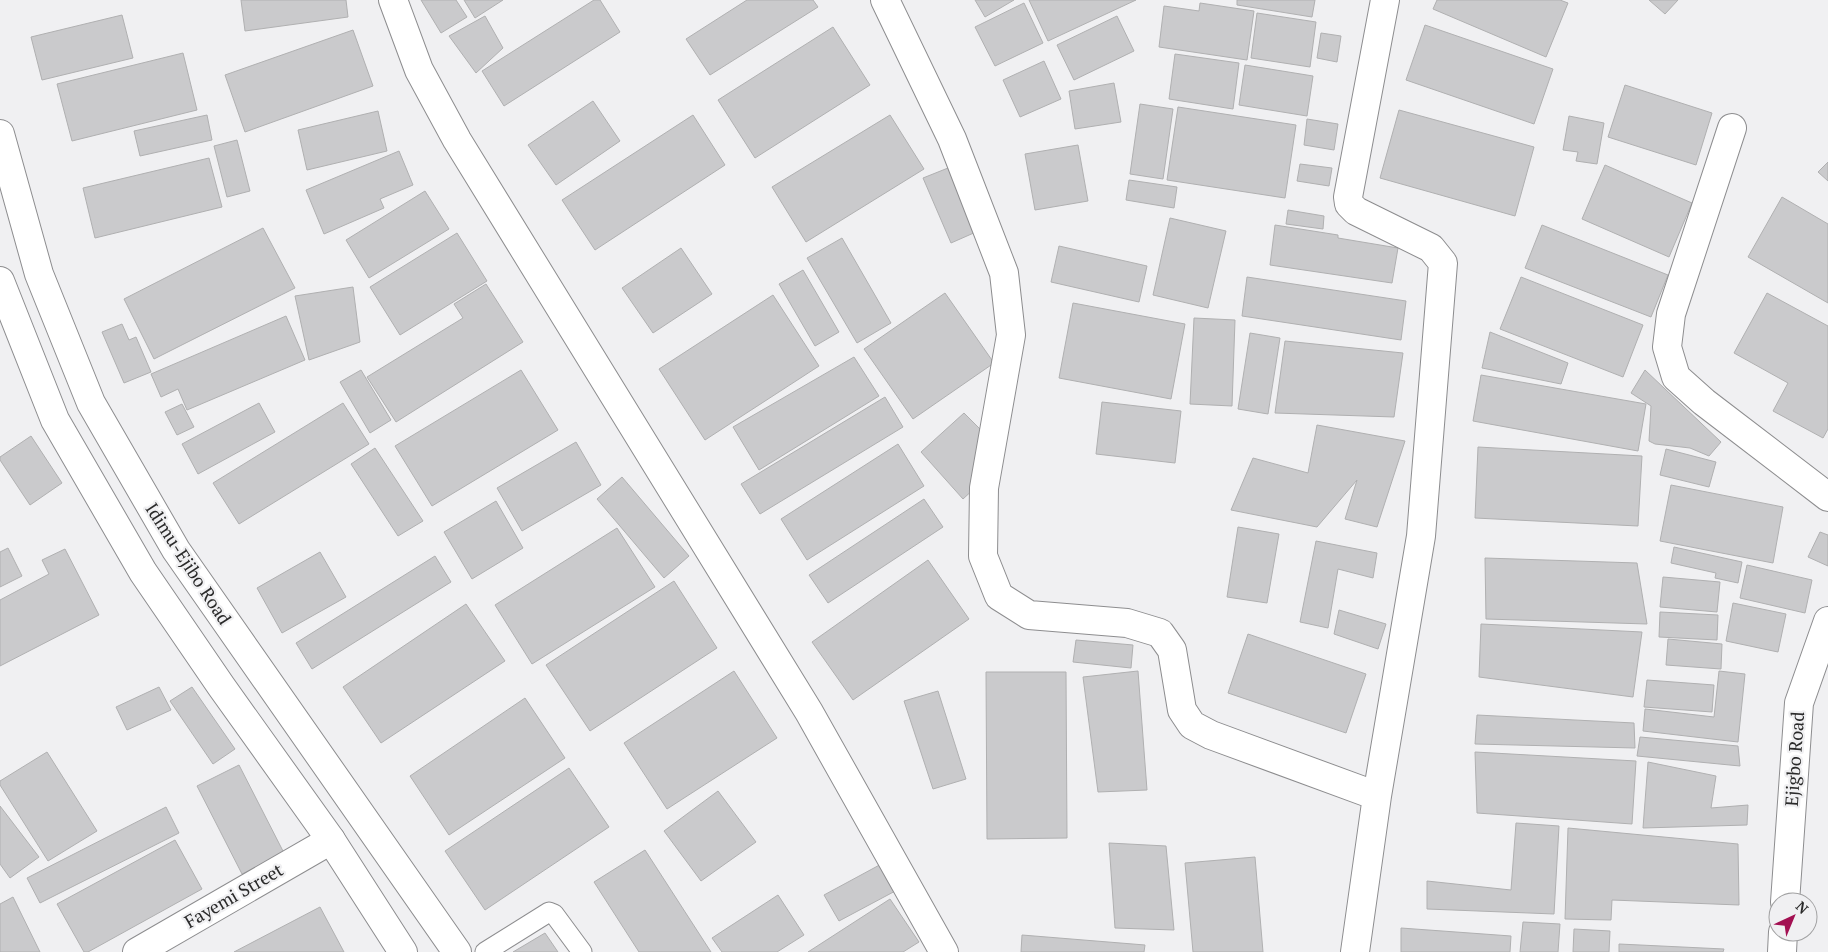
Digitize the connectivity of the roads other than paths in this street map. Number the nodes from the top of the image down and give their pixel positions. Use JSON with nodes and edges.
{"nodes":[{"id":1,"x":393,"y":0,"type":"edge"},
{"id":2,"x":885,"y":0,"type":"edge"},
{"id":3,"x":1385,"y":0,"type":"edge"},
{"id":4,"x":1732,"y":128,"type":"dead end"},
{"id":5,"x":0,"y":134,"type":"edge"},
{"id":6,"x":0,"y":281,"type":"edge"},
{"id":7,"x":1828,"y":497,"type":"edge"},
{"id":8,"x":1828,"y":621,"type":"edge"},
{"id":9,"x":1377,"y":796,"type":"junction"},
{"id":10,"x":331,"y":840,"type":"junction"},
{"id":11,"x":1786,"y":892,"type":"edge"},
{"id":12,"x":487,"y":951,"type":"edge"},
{"id":13,"x":137,"y":952,"type":"edge"},
{"id":14,"x":403,"y":952,"type":"edge"},
{"id":15,"x":457,"y":952,"type":"edge"},
{"id":16,"x":582,"y":952,"type":"edge"},
{"id":17,"x":944,"y":952,"type":"edge"},
{"id":18,"x":1354,"y":952,"type":"edge"}],
"edges":[{"from":1,"to":17,"type":"street"},
{"from":2,"to":9,"type":"street"},
{"from":3,"to":9,"type":"street"},
{"from":4,"to":7,"type":"street"},
{"from":5,"to":15,"type":"street","name":"Idimu-Ejibo Road"},
{"from":6,"to":10,"type":"street"},
{"from":8,"to":11,"type":"street","name":"Ejigbo Road"},
{"from":9,"to":18,"type":"street"},
{"from":10,"to":13,"type":"street","name":"Fayemi Street"},
{"from":10,"to":14,"type":"street"},
{"from":12,"to":16,"type":"lane"}]}
